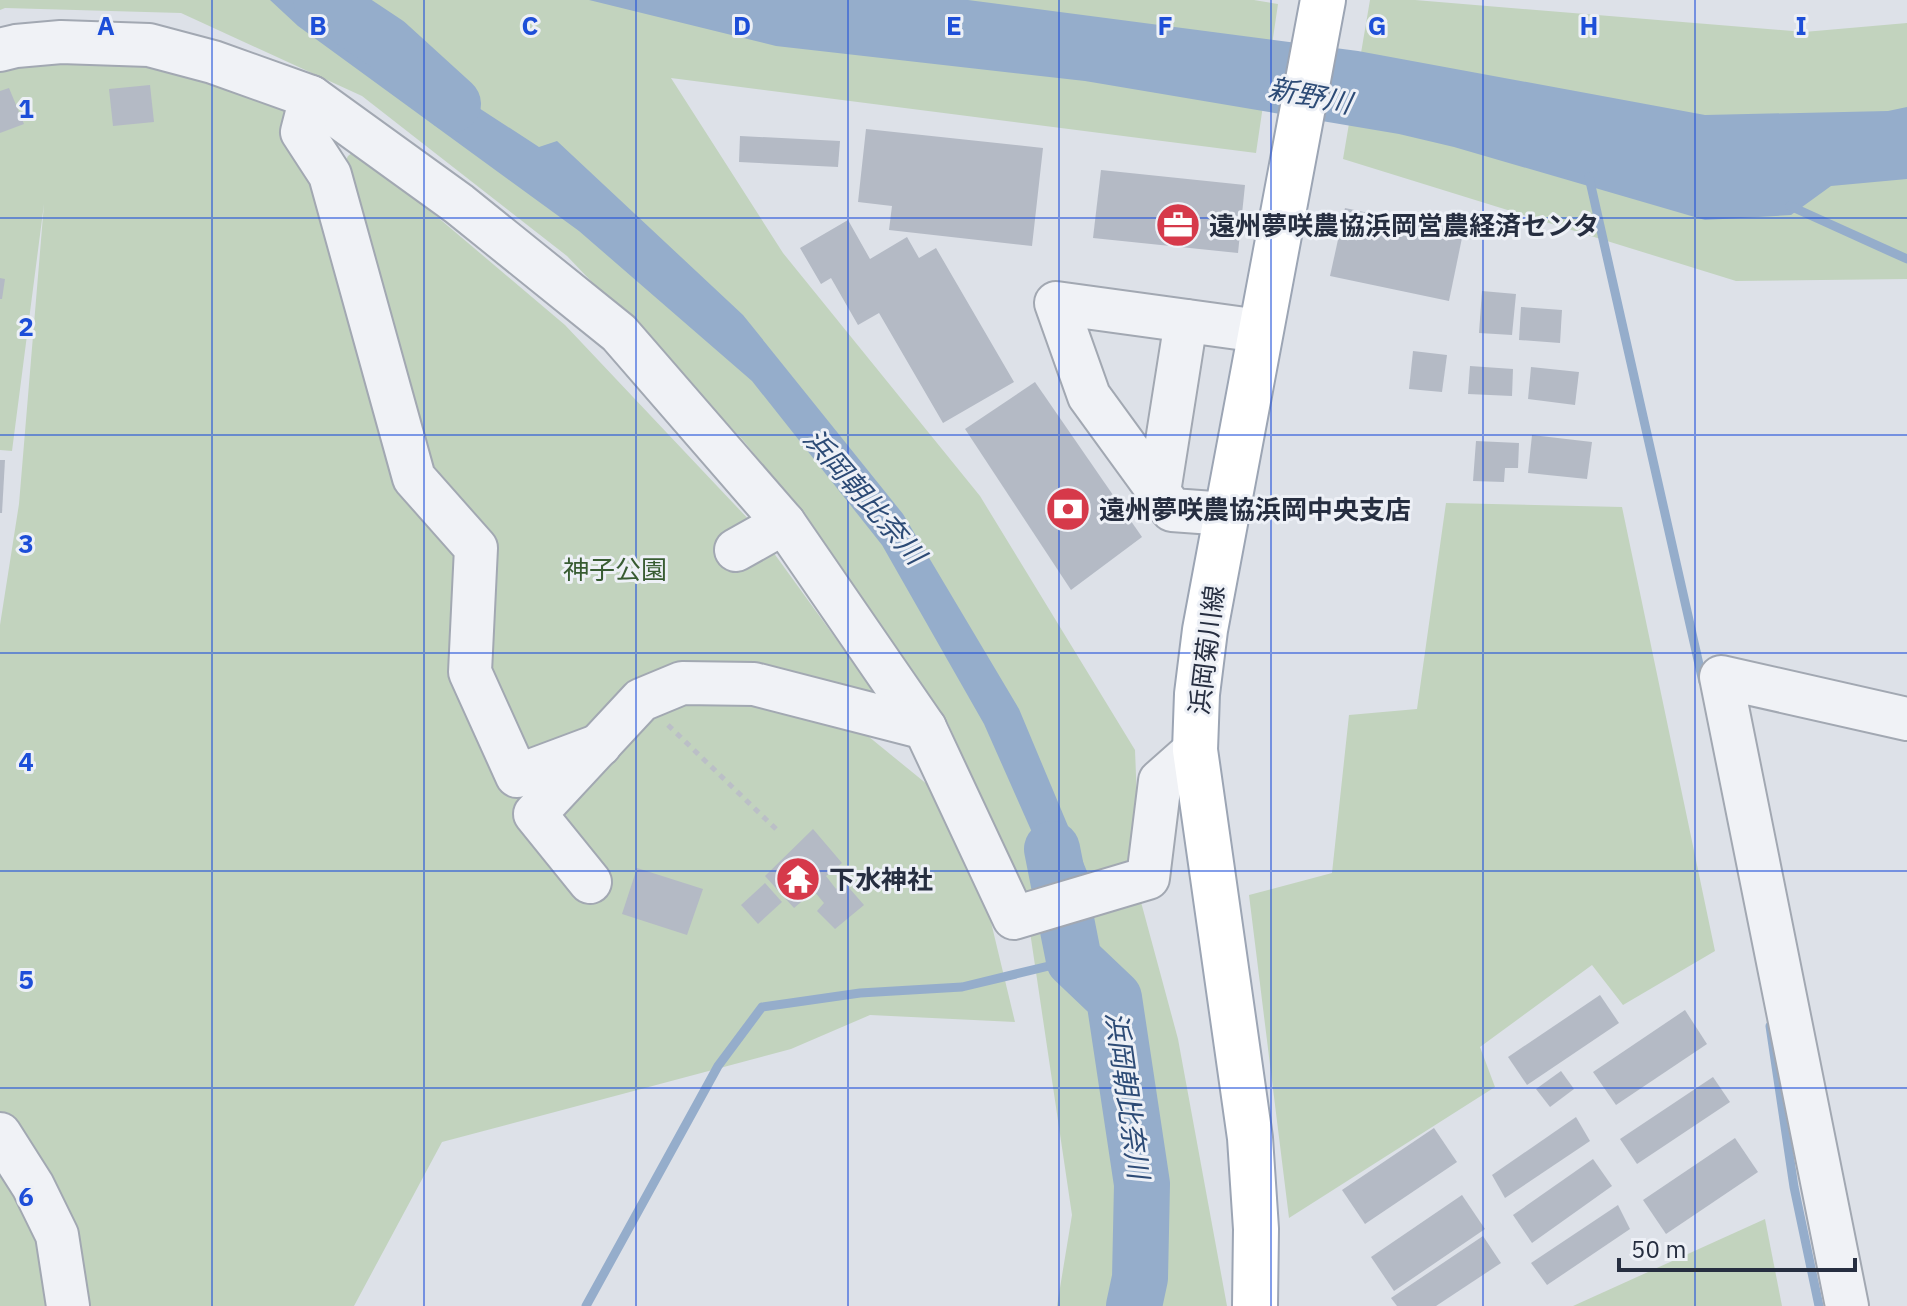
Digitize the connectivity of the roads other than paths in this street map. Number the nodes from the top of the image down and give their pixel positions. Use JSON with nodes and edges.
{"nodes":[{"id":1,"x":1323,"y":0,"type":"edge"},
{"id":2,"x":0,"y":50,"type":"edge"},
{"id":3,"x":311,"y":97,"type":"junction"},
{"id":4,"x":1186,"y":321,"type":"junction"},
{"id":5,"x":1260,"y":331,"type":"junction"},
{"id":6,"x":1159,"y":492,"type":"junction"},
{"id":7,"x":1227,"y":514,"type":"junction"},
{"id":8,"x":784,"y":523,"type":"junction"},
{"id":9,"x":736,"y":550,"type":"dead end"},
{"id":10,"x":1907,"y":719,"type":"edge"},
{"id":11,"x":925,"y":728,"type":"junction"},
{"id":12,"x":600,"y":745,"type":"junction"},
{"id":13,"x":1195,"y":750,"type":"junction"},
{"id":14,"x":590,"y":882,"type":"dead end"},
{"id":15,"x":0,"y":1134,"type":"edge"},
{"id":16,"x":68,"y":1306,"type":"edge"},
{"id":17,"x":1255,"y":1306,"type":"edge"},
{"id":18,"x":1847,"y":1306,"type":"edge"}],
"edges":[{"from":1,"to":5,"type":"main road","name":"浜岡菊川線"},
{"from":2,"to":3,"type":"street"},
{"from":3,"to":8,"type":"street"},
{"from":3,"to":12,"type":"street"},
{"from":4,"to":5,"type":"street"},
{"from":4,"to":6,"type":"street"},
{"from":4,"to":6,"type":"street"},
{"from":5,"to":7,"type":"main road","name":"浜岡菊川線"},
{"from":6,"to":7,"type":"street"},
{"from":7,"to":13,"type":"main road","name":"浜岡菊川線"},
{"from":8,"to":9,"type":"street"},
{"from":8,"to":11,"type":"street"},
{"from":10,"to":18,"type":"street"},
{"from":11,"to":12,"type":"street"},
{"from":11,"to":13,"type":"street"},
{"from":12,"to":14,"type":"street"},
{"from":13,"to":17,"type":"main road","name":"浜岡菊川線"},
{"from":15,"to":16,"type":"street"}]}
